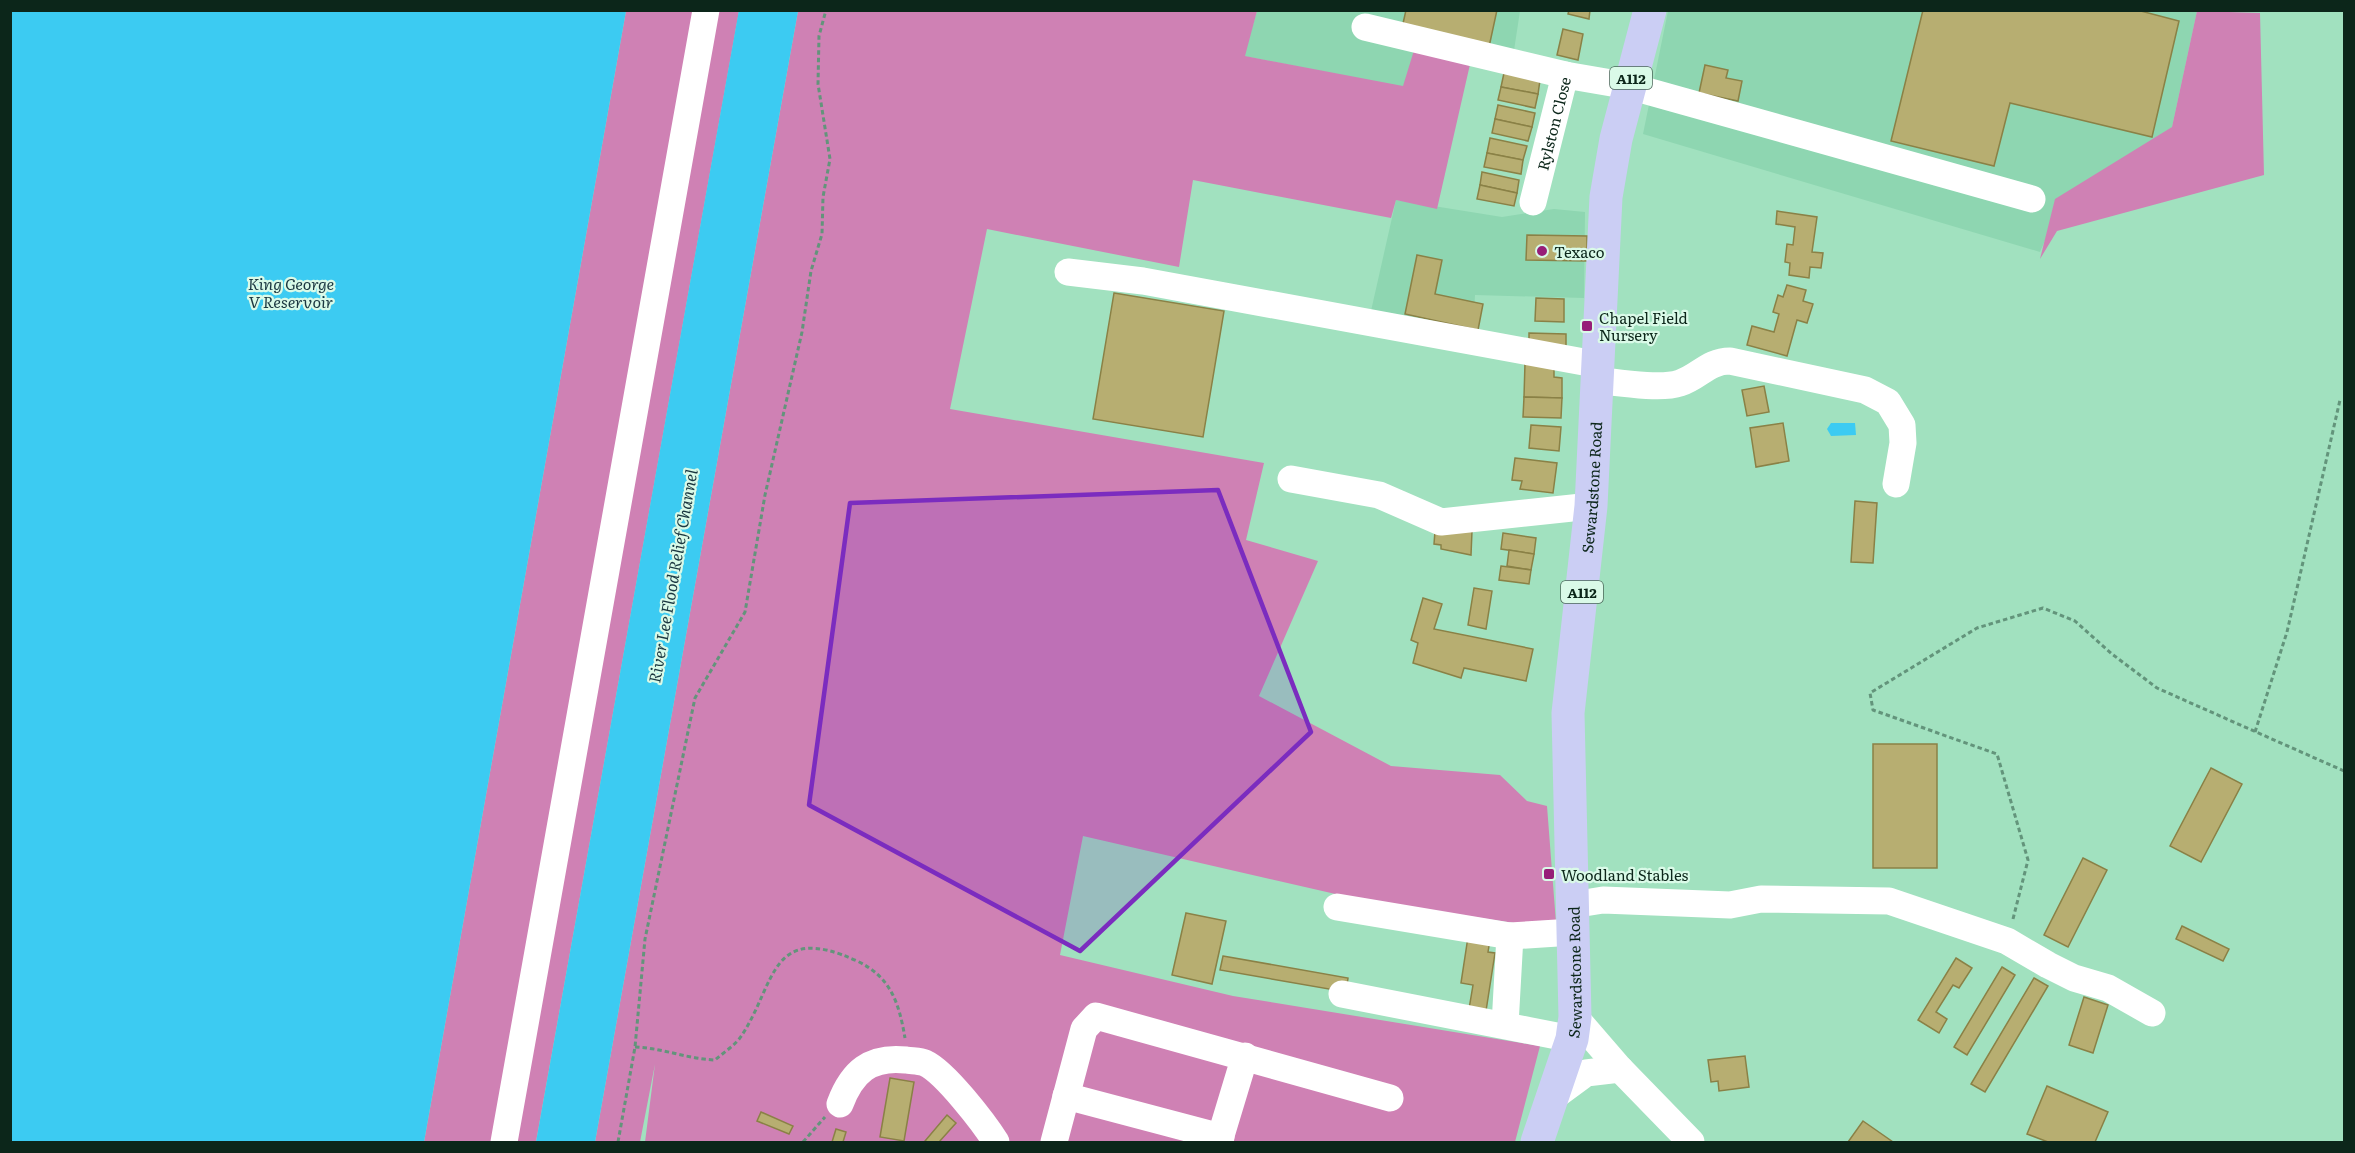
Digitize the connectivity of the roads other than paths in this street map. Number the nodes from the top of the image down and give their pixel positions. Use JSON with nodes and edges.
{"nodes":[{"id":1,"x":706,"y":10,"type":"edge"},
{"id":2,"x":1650,"y":10,"type":"edge"},
{"id":3,"x":1365,"y":27,"type":"dead end"},
{"id":4,"x":1565,"y":75,"type":"junction"},
{"id":5,"x":1629,"y":86,"type":"junction"},
{"id":6,"x":2032,"y":199,"type":"dead end"},
{"id":7,"x":1533,"y":202,"type":"dead end"},
{"id":8,"x":1068,"y":272,"type":"dead end"},
{"id":9,"x":1599,"y":373,"type":"junction"},
{"id":10,"x":1290,"y":479,"type":"dead end"},
{"id":11,"x":1896,"y":484,"type":"dead end"},
{"id":12,"x":1591,"y":506,"type":"junction"},
{"id":13,"x":1337,"y":907,"type":"dead end"},
{"id":14,"x":1573,"y":919,"type":"junction"},
{"id":15,"x":1510,"y":936,"type":"junction"},
{"id":16,"x":1342,"y":994,"type":"dead end"},
{"id":17,"x":2152,"y":1013,"type":"dead end"},
{"id":18,"x":1505,"y":1025,"type":"junction"},
{"id":19,"x":1574,"y":1028,"type":"junction"},
{"id":20,"x":1245,"y":1056,"type":"junction"},
{"id":21,"x":1620,"y":1069,"type":"junction"},
{"id":22,"x":1066,"y":1096,"type":"junction"},
{"id":23,"x":1390,"y":1098,"type":"dead end"},
{"id":24,"x":1552,"y":1098,"type":"junction"},
{"id":25,"x":840,"y":1104,"type":"road end"},
{"id":26,"x":1680,"y":1138,"type":"edge"},
{"id":27,"x":1220,"y":1140,"type":"edge"},
{"id":28,"x":504,"y":1143,"type":"edge"},
{"id":29,"x":996,"y":1143,"type":"edge"},
{"id":30,"x":1054,"y":1143,"type":"edge"},
{"id":31,"x":1537,"y":1143,"type":"edge"}],
"edges":[{"from":1,"to":28,"type":"street"},
{"from":2,"to":5,"type":"main road","name":"Sewardstone Road","number":"A112"},
{"from":3,"to":4,"type":"street"},
{"from":4,"to":5,"type":"street","name":"Rylston Close"},
{"from":4,"to":7,"type":"street","name":"Rylston Close"},
{"from":5,"to":6,"type":"street","name":"Rylston Close"},
{"from":5,"to":9,"type":"main road","name":"Sewardstone Road","number":"A112"},
{"from":8,"to":9,"type":"street"},
{"from":9,"to":11,"type":"street"},
{"from":9,"to":12,"type":"main road","name":"Sewardstone Road","number":"A112"},
{"from":10,"to":12,"type":"street"},
{"from":12,"to":14,"type":"main road","name":"Sewardstone Road","number":"A112"},
{"from":13,"to":15,"type":"street"},
{"from":14,"to":15,"type":"street"},
{"from":14,"to":17,"type":"street"},
{"from":14,"to":19,"type":"main road","name":"Sewardstone Road","number":"A112"},
{"from":15,"to":18,"type":"street"},
{"from":16,"to":18,"type":"street"},
{"from":18,"to":19,"type":"street"},
{"from":19,"to":21,"type":"street"},
{"from":19,"to":24,"type":"main road","name":"Sewardstone Road","number":"A112"},
{"from":20,"to":22,"type":"street"},
{"from":20,"to":23,"type":"street"},
{"from":20,"to":27,"type":"street"},
{"from":21,"to":24,"type":"street"},
{"from":21,"to":26,"type":"street"},
{"from":22,"to":27,"type":"street"},
{"from":22,"to":30,"type":"street"},
{"from":24,"to":31,"type":"main road","name":"Sewardstone Road","number":"A112"},
{"from":25,"to":29,"type":"street"}]}
